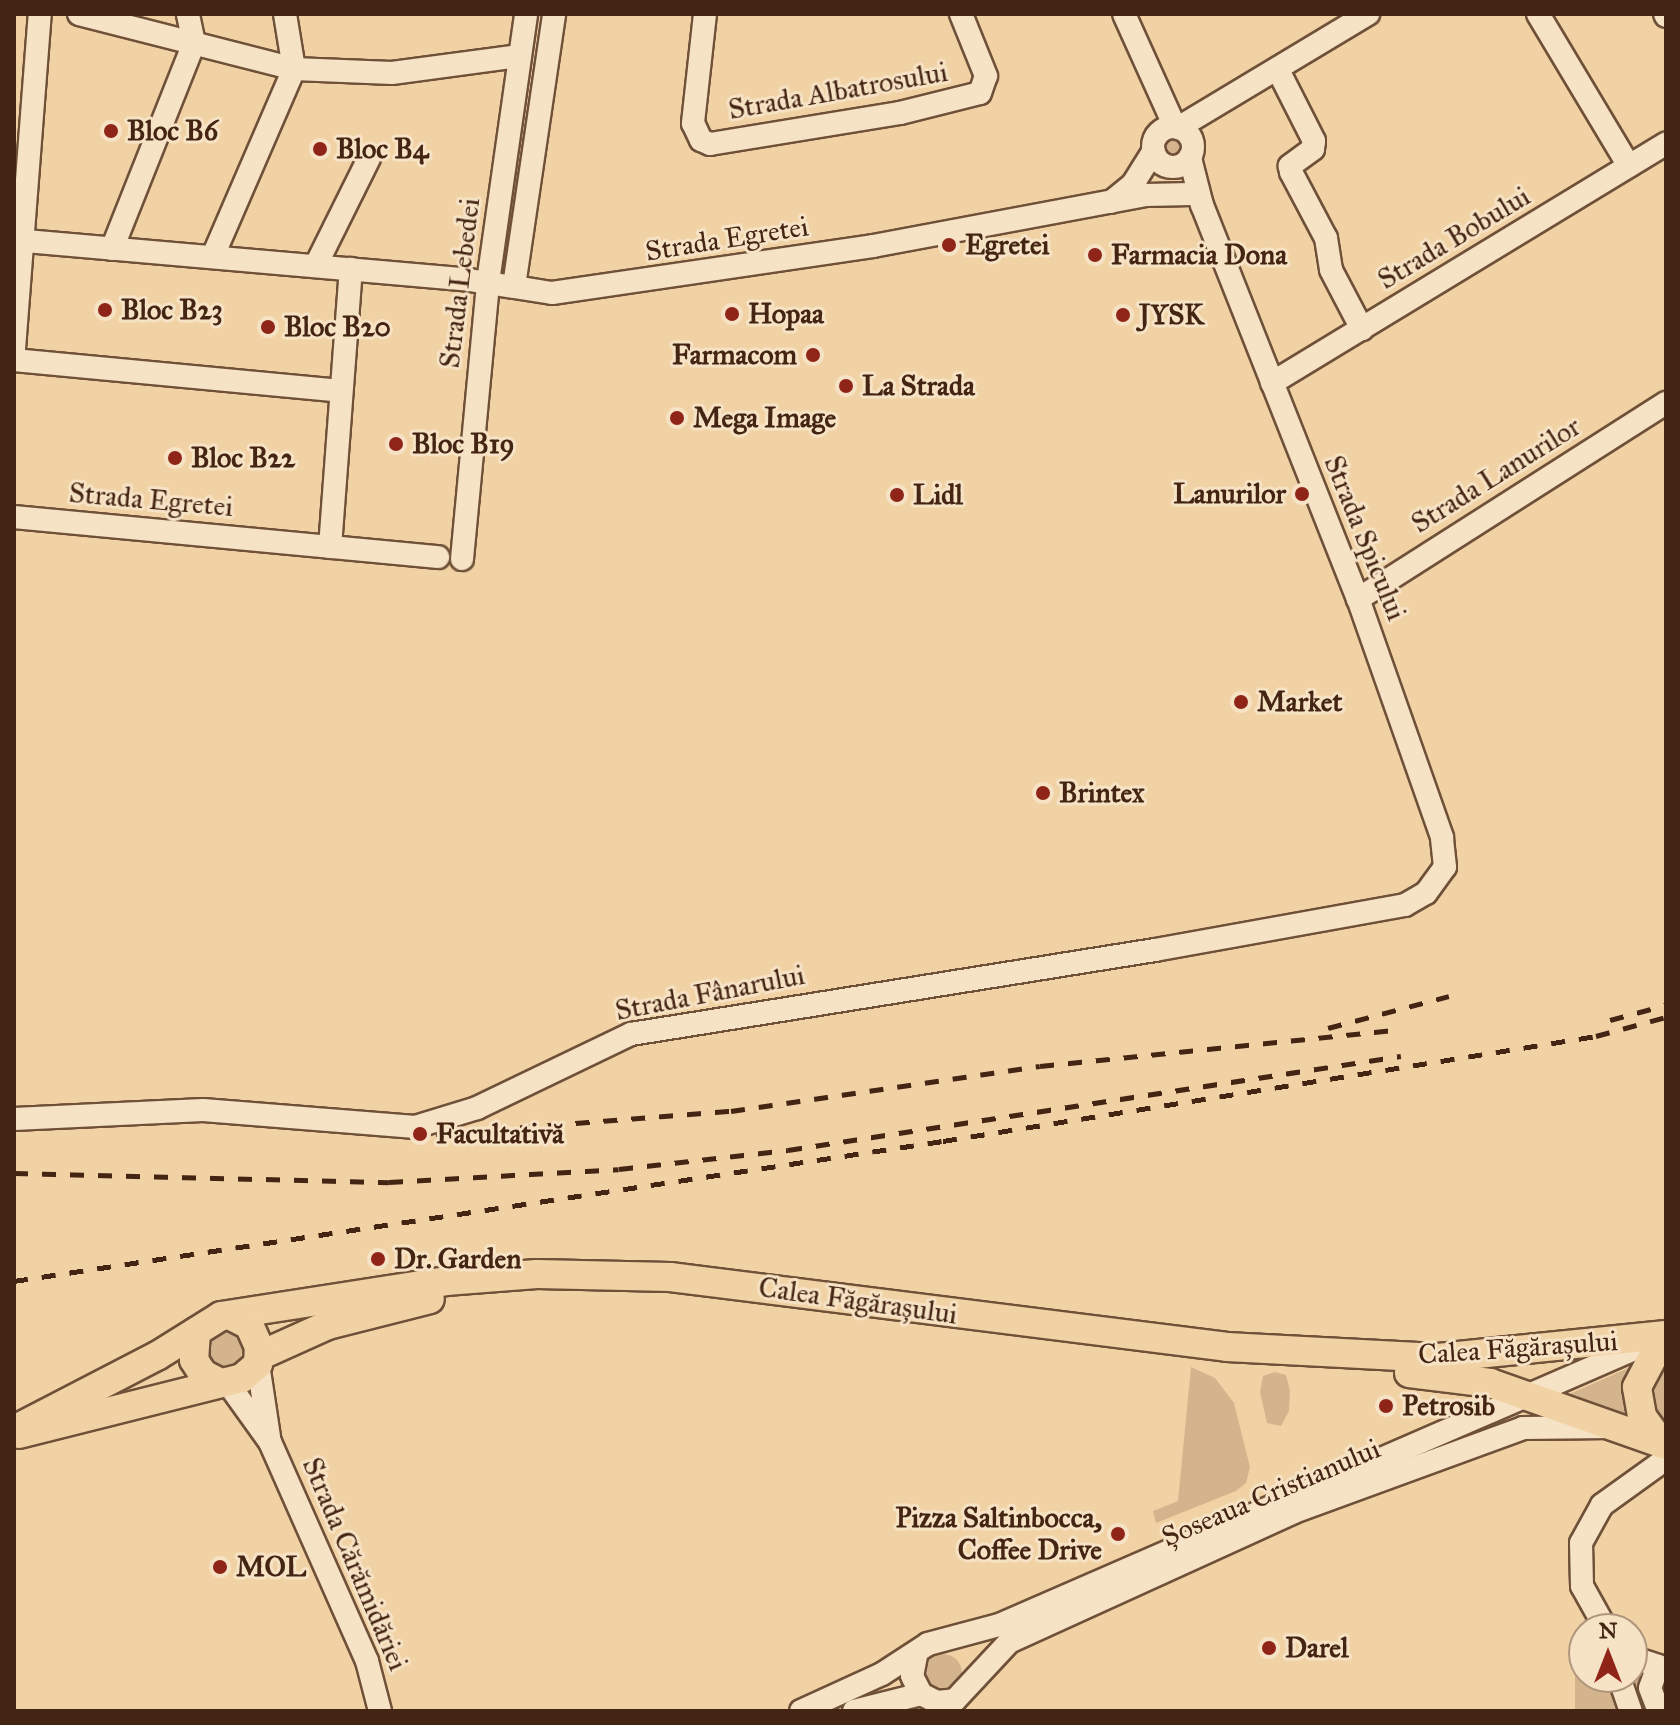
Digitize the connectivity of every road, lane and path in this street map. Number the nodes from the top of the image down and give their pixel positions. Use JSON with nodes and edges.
{"nodes":[{"id":1,"x":40,"y":14,"type":"edge"},
{"id":2,"x":79,"y":14,"type":"edge"},
{"id":3,"x":188,"y":14,"type":"edge"},
{"id":4,"x":285,"y":14,"type":"edge"},
{"id":5,"x":526,"y":14,"type":"edge"},
{"id":6,"x":554,"y":14,"type":"edge"},
{"id":7,"x":705,"y":14,"type":"edge"},
{"id":8,"x":961,"y":14,"type":"edge"},
{"id":9,"x":1124,"y":14,"type":"edge"},
{"id":10,"x":1368,"y":14,"type":"edge"},
{"id":11,"x":1538,"y":14,"type":"edge"},
{"id":12,"x":194,"y":43,"type":"junction"},
{"id":13,"x":520,"y":56,"type":"junction"},
{"id":14,"x":294,"y":69,"type":"junction"},
{"id":15,"x":1278,"y":70,"type":"junction"},
{"id":16,"x":1205,"y":115,"type":"junction"},
{"id":17,"x":1166,"y":130,"type":"junction"},
{"id":18,"x":1666,"y":143,"type":"edge"},
{"id":19,"x":369,"y":158,"type":"dead end"},
{"id":20,"x":1182,"y":159,"type":"junction"},
{"id":21,"x":1629,"y":166,"type":"junction"},
{"id":22,"x":1146,"y":195,"type":"junction"},
{"id":23,"x":1197,"y":200,"type":"junction"},
{"id":24,"x":1110,"y":203,"type":"junction"},
{"id":25,"x":18,"y":240,"type":"edge"},
{"id":26,"x":112,"y":249,"type":"junction"},
{"id":27,"x":213,"y":256,"type":"junction"},
{"id":28,"x":316,"y":265,"type":"junction"},
{"id":29,"x":351,"y":269,"type":"junction"},
{"id":30,"x":488,"y":282,"type":"junction"},
{"id":31,"x":514,"y":286,"type":"junction"},
{"id":32,"x":1362,"y":329,"type":"junction"},
{"id":33,"x":14,"y":349,"type":"edge"},
{"id":34,"x":14,"y":360,"type":"edge"},
{"id":35,"x":1272,"y":383,"type":"junction"},
{"id":36,"x":341,"y":391,"type":"junction"},
{"id":37,"x":1666,"y":403,"type":"edge"},
{"id":38,"x":14,"y":517,"type":"edge"},
{"id":39,"x":330,"y":547,"type":"junction"},
{"id":40,"x":438,"y":557,"type":"dead end"},
{"id":41,"x":462,"y":559,"type":"dead end"},
{"id":42,"x":1358,"y":599,"type":"junction"},
{"id":43,"x":1426,"y":893,"type":"joint"},
{"id":44,"x":14,"y":1119,"type":"edge"},
{"id":45,"x":488,"y":1281,"type":"junction"},
{"id":46,"x":231,"y":1316,"type":"junction"},
{"id":47,"x":196,"y":1332,"type":"junction"},
{"id":48,"x":1665,"y":1336,"type":"edge"},
{"id":49,"x":1227,"y":1347,"type":"junction"},
{"id":50,"x":259,"y":1360,"type":"junction"},
{"id":51,"x":223,"y":1382,"type":"junction"},
{"id":52,"x":1534,"y":1396,"type":"junction"},
{"id":53,"x":1617,"y":1426,"type":"junction"},
{"id":54,"x":14,"y":1432,"type":"edge"},
{"id":55,"x":270,"y":1442,"type":"junction"},
{"id":56,"x":1665,"y":1449,"type":"edge"},
{"id":57,"x":1597,"y":1613,"type":"edge"},
{"id":58,"x":945,"y":1641,"type":"junction"},
{"id":59,"x":916,"y":1656,"type":"junction"},
{"id":60,"x":1648,"y":1662,"type":"edge"},
{"id":61,"x":973,"y":1680,"type":"junction"},
{"id":62,"x":1648,"y":1684,"type":"edge"},
{"id":63,"x":1650,"y":1688,"type":"junction"},
{"id":64,"x":921,"y":1694,"type":"junction"},
{"id":65,"x":380,"y":1711,"type":"edge"},
{"id":66,"x":801,"y":1711,"type":"edge"},
{"id":67,"x":854,"y":1711,"type":"edge"},
{"id":68,"x":1659,"y":1711,"type":"edge"}],
"edges":[{"from":1,"to":25,"type":"street"},
{"from":2,"to":12,"type":"street"},
{"from":3,"to":12,"type":"street"},
{"from":4,"to":14,"type":"street"},
{"from":5,"to":13,"type":"street","name":"Strada Lebedei"},
{"from":6,"to":31,"type":"street","name":"Strada Lebedei"},
{"from":7,"to":8,"type":"street","name":"Strada Albatrosului"},
{"from":9,"to":17,"type":"street"},
{"from":10,"to":15,"type":"street"},
{"from":11,"to":21,"type":"street"},
{"from":12,"to":14,"type":"street"},
{"from":12,"to":26,"type":"street"},
{"from":13,"to":14,"type":"street"},
{"from":13,"to":30,"type":"street","name":"Strada Lebedei"},
{"from":14,"to":27,"type":"street"},
{"from":15,"to":16,"type":"street"},
{"from":15,"to":32,"type":"street"},
{"from":16,"to":17,"type":"street"},
{"from":16,"to":20,"type":"street"},
{"from":17,"to":20,"type":"street"},
{"from":17,"to":20,"type":"street"},
{"from":17,"to":24,"type":"street"},
{"from":18,"to":21,"type":"street","name":"Strada Bobului"},
{"from":19,"to":28,"type":"street"},
{"from":20,"to":22,"type":"street"},
{"from":20,"to":23,"type":"street","name":"Strada Spicului"},
{"from":21,"to":32,"type":"street","name":"Strada Bobului"},
{"from":22,"to":23,"type":"street"},
{"from":22,"to":24,"type":"street","name":"Strada Egretei"},
{"from":23,"to":35,"type":"street","name":"Strada Spicului"},
{"from":24,"to":31,"type":"street","name":"Strada Egretei"},
{"from":25,"to":26,"type":"street","name":"Strada Egretei"},
{"from":25,"to":33,"type":"street"},
{"from":26,"to":27,"type":"street","name":"Strada Egretei"},
{"from":27,"to":28,"type":"street","name":"Strada Egretei"},
{"from":28,"to":29,"type":"street","name":"Strada Egretei"},
{"from":29,"to":30,"type":"street","name":"Strada Egretei"},
{"from":29,"to":36,"type":"street"},
{"from":30,"to":31,"type":"street","name":"Strada Egretei"},
{"from":30,"to":41,"type":"street","name":"Strada Lebedei"},
{"from":32,"to":35,"type":"street","name":"Strada Bobului"},
{"from":34,"to":36,"type":"street"},
{"from":35,"to":42,"type":"street","name":"Strada Spicului"},
{"from":36,"to":39,"type":"street"},
{"from":37,"to":42,"type":"street","name":"Strada Lanurilor"},
{"from":38,"to":39,"type":"street","name":"Strada Egretei"},
{"from":39,"to":40,"type":"street","name":"Strada Egretei"},
{"from":42,"to":43,"type":"street","name":"Strada Spicului"},
{"from":43,"to":44,"type":"street","name":"Strada Fânarului"},
{"from":45,"to":46,"type":"main road","name":"Calea Făgărașului"},
{"from":45,"to":49,"type":"main road","name":"Calea Făgărașului"},
{"from":45,"to":50,"type":"main road","name":"Calea Făgărașului"},
{"from":46,"to":47,"type":"main road","name":"Calea Făgărașului"},
{"from":46,"to":50,"type":"main road"},
{"from":47,"to":51,"type":"main road"},
{"from":47,"to":54,"type":"main road","name":"Calea Făgărașului"},
{"from":48,"to":49,"type":"main road","name":"Calea Făgărașului"},
{"from":48,"to":52,"type":"street","name":"Șoseaua Cristianului"},
{"from":48,"to":56,"type":"main road"},
{"from":49,"to":52,"type":"main road","name":"Calea Făgărașului"},
{"from":50,"to":51,"type":"main road","name":"Calea Făgărașului"},
{"from":50,"to":55,"type":"street","name":"Strada Cărămidăriei"},
{"from":51,"to":54,"type":"main road","name":"Calea Făgărașului"},
{"from":51,"to":55,"type":"street","name":"Strada Cărămidăriei"},
{"from":52,"to":53,"type":"main road","name":"Calea Făgărașului"},
{"from":52,"to":58,"type":"street","name":"Șoseaua Cristianului"},
{"from":53,"to":56,"type":"main road","name":"Calea Făgărașului"},
{"from":53,"to":61,"type":"street","name":"Șoseaua Cristianului"},
{"from":55,"to":65,"type":"street","name":"Strada Cărămidăriei"},
{"from":56,"to":57,"type":"street"},
{"from":58,"to":59,"type":"street","name":"Șoseaua Cristianului"},
{"from":58,"to":61,"type":"street"},
{"from":59,"to":64,"type":"street"},
{"from":59,"to":66,"type":"street","name":"Șoseaua Cristianului"},
{"from":60,"to":63,"type":"street"},
{"from":61,"to":64,"type":"street","name":"Șoseaua Cristianului"},
{"from":62,"to":63,"type":"street"},
{"from":63,"to":68,"type":"street"},
{"from":64,"to":67,"type":"street","name":"Șoseaua Cristianului"}]}
